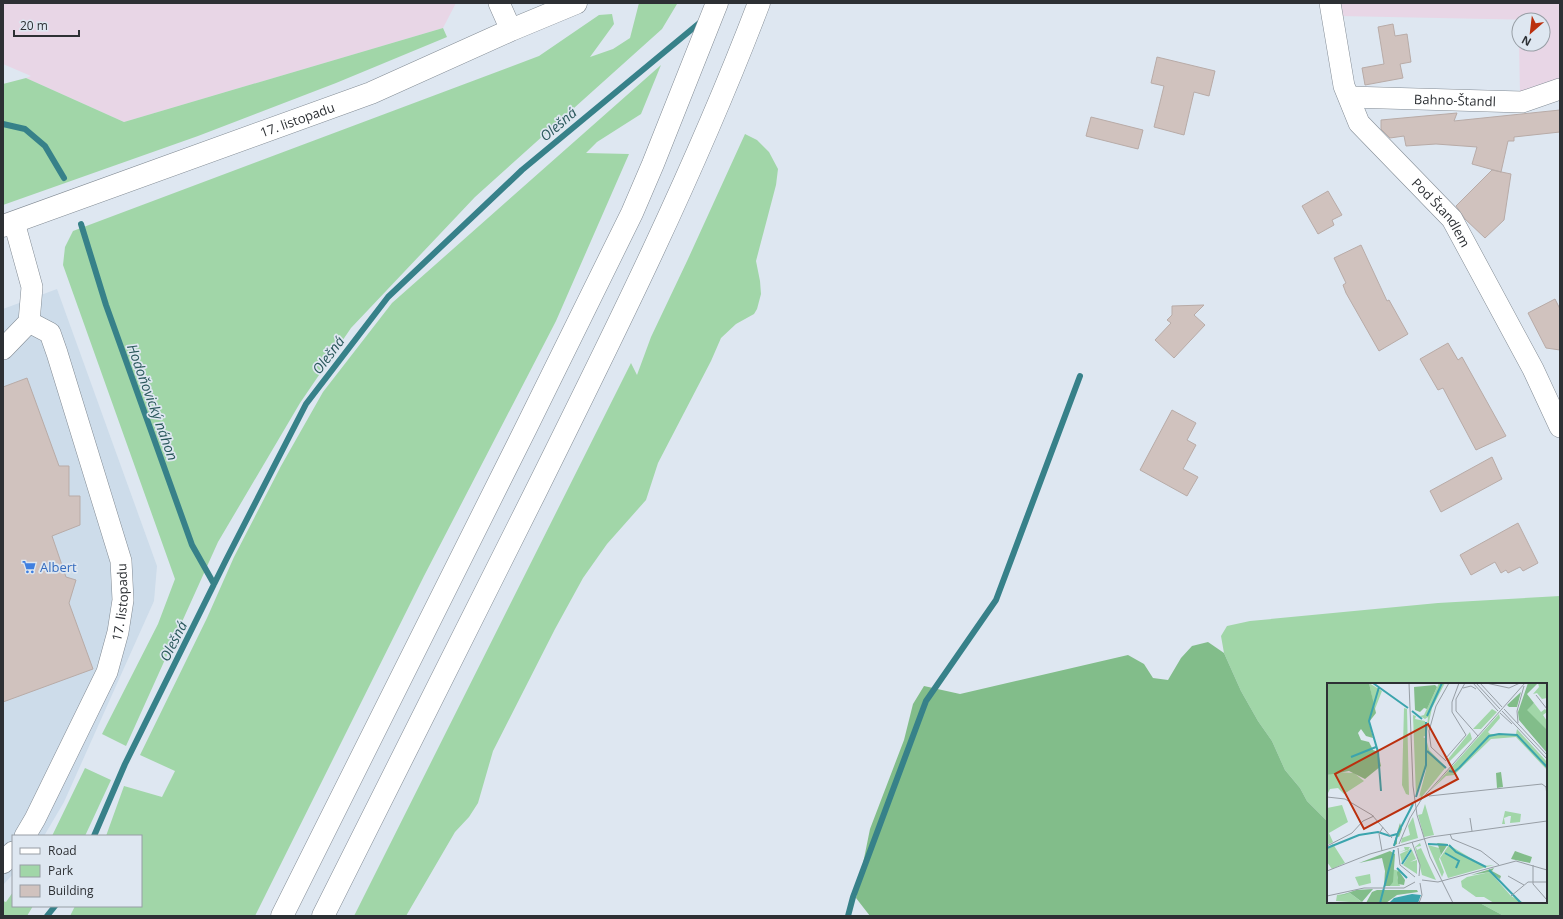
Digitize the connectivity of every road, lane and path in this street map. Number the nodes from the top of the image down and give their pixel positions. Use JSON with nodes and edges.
{"nodes":[{"id":1,"x":499,"y":3,"type":"edge"},
{"id":2,"x":576,"y":3,"type":"edge"},
{"id":3,"x":717,"y":3,"type":"edge"},
{"id":4,"x":759,"y":3,"type":"edge"},
{"id":5,"x":1330,"y":3,"type":"edge"},
{"id":6,"x":511,"y":30,"type":"junction"},
{"id":7,"x":1560,"y":89,"type":"edge"},
{"id":8,"x":1349,"y":97,"type":"junction"},
{"id":9,"x":8,"y":224,"type":"edge"},
{"id":10,"x":29,"y":322,"type":"junction"},
{"id":11,"x":3,"y":349,"type":"edge"},
{"id":12,"x":1560,"y":427,"type":"edge"},
{"id":13,"x":26,"y":835,"type":"edge"},
{"id":14,"x":12,"y":853,"type":"edge"},
{"id":15,"x":3,"y":863,"type":"edge"},
{"id":16,"x":282,"y":916,"type":"edge"},
{"id":17,"x":323,"y":916,"type":"edge"}],
"edges":[{"from":1,"to":6,"type":"street"},
{"from":2,"to":6,"type":"main road","name":"17. listopadu"},
{"from":3,"to":16,"type":"main road"},
{"from":4,"to":17,"type":"main road"},
{"from":5,"to":8,"type":"street","name":"Pod Štandlem"},
{"from":6,"to":9,"type":"main road","name":"17. listopadu"},
{"from":7,"to":8,"type":"street","name":"Bahno-Štandl"},
{"from":8,"to":12,"type":"street","name":"Pod Štandlem"},
{"from":9,"to":10,"type":"street","name":"17. listopadu"},
{"from":10,"to":11,"type":"street"},
{"from":10,"to":13,"type":"street","name":"17. listopadu"},
{"from":14,"to":15,"type":"street"}]}
